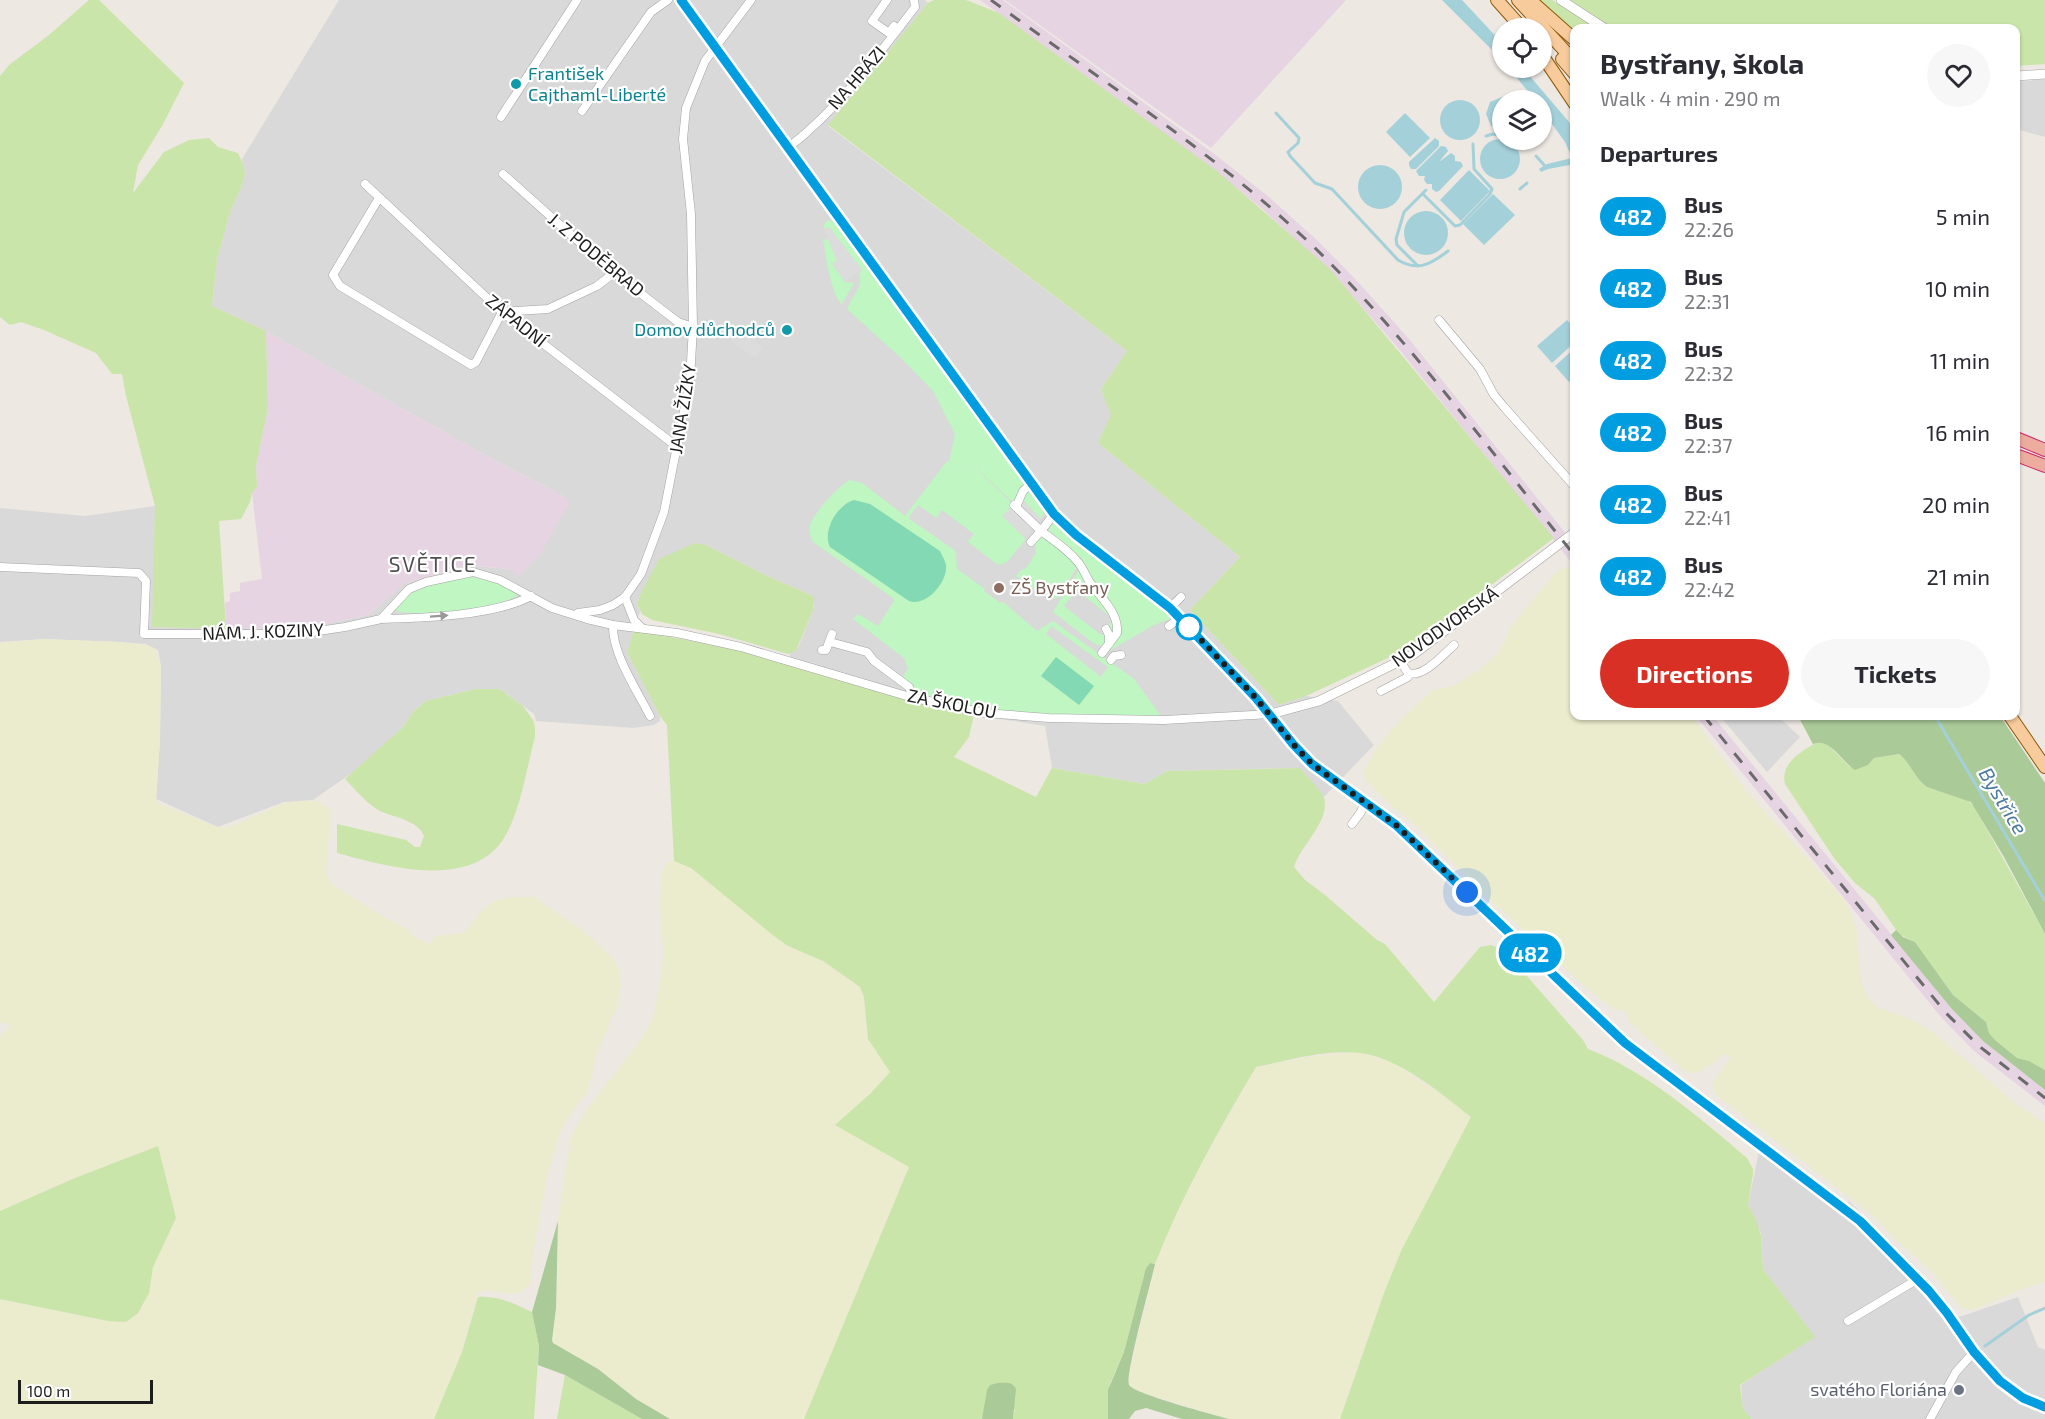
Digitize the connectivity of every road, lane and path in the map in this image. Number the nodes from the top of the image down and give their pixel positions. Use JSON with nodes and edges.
{"nodes":[{"id":1,"x":577,"y":0,"type":"edge"},
{"id":2,"x":668,"y":0,"type":"edge"},
{"id":3,"x":681,"y":0,"type":"edge"},
{"id":4,"x":751,"y":0,"type":"edge"},
{"id":5,"x":887,"y":0,"type":"edge"},
{"id":6,"x":908,"y":0,"type":"edge"},
{"id":7,"x":914,"y":0,"type":"edge"},
{"id":8,"x":1497,"y":0,"type":"edge"},
{"id":9,"x":1510,"y":0,"type":"edge"},
{"id":10,"x":1518,"y":0,"type":"edge"},
{"id":11,"x":1530,"y":0,"type":"edge"},
{"id":12,"x":1561,"y":0,"type":"edge"},
{"id":13,"x":1513,"y":18,"type":"edge"},
{"id":14,"x":1527,"y":18,"type":"edge"},
{"id":15,"x":1598,"y":24,"type":"edge"},
{"id":16,"x":1570,"y":36,"type":"edge"},
{"id":17,"x":714,"y":47,"type":"junction"},
{"id":18,"x":1552,"y":47,"type":"edge"},
{"id":19,"x":1570,"y":57,"type":"edge"},
{"id":20,"x":1570,"y":68,"type":"edge"},
{"id":21,"x":1552,"y":70,"type":"edge"},
{"id":22,"x":2045,"y":74,"type":"edge"},
{"id":23,"x":2020,"y":76,"type":"edge"},
{"id":24,"x":1570,"y":97,"type":"edge"},
{"id":25,"x":582,"y":111,"type":"dead end"},
{"id":26,"x":501,"y":117,"type":"dead end"},
{"id":27,"x":788,"y":148,"type":"junction"},
{"id":28,"x":503,"y":174,"type":"dead end"},
{"id":29,"x":365,"y":184,"type":"dead end"},
{"id":30,"x":379,"y":198,"type":"junction"},
{"id":31,"x":614,"y":273,"type":"junction"},
{"id":32,"x":502,"y":312,"type":"junction"},
{"id":33,"x":1439,"y":320,"type":"dead end"},
{"id":34,"x":693,"y":327,"type":"junction"},
{"id":35,"x":2020,"y":440,"type":"edge"},
{"id":36,"x":676,"y":446,"type":"junction"},
{"id":37,"x":2045,"y":450,"type":"edge"},
{"id":38,"x":2020,"y":457,"type":"edge"},
{"id":39,"x":2045,"y":466,"type":"edge"},
{"id":40,"x":1570,"y":481,"type":"edge"},
{"id":41,"x":1031,"y":484,"type":"junction"},
{"id":42,"x":1054,"y":514,"type":"junction"},
{"id":43,"x":1041,"y":531,"type":"junction"},
{"id":44,"x":1570,"y":536,"type":"edge"},
{"id":45,"x":1031,"y":542,"type":"dead end"},
{"id":46,"x":0,"y":567,"type":"edge"},
{"id":47,"x":531,"y":596,"type":"junction"},
{"id":48,"x":625,"y":597,"type":"junction"},
{"id":49,"x":1181,"y":597,"type":"dead end"},
{"id":50,"x":1170,"y":608,"type":"junction"},
{"id":51,"x":567,"y":612,"type":"junction"},
{"id":52,"x":1180,"y":618,"type":"junction"},
{"id":53,"x":381,"y":619,"type":"junction"},
{"id":54,"x":613,"y":625,"type":"junction"},
{"id":55,"x":1169,"y":626,"type":"dead end"},
{"id":56,"x":642,"y":628,"type":"junction"},
{"id":57,"x":1106,"y":629,"type":"dead end"},
{"id":58,"x":1109,"y":645,"type":"junction"},
{"id":59,"x":1454,"y":645,"type":"dead end"},
{"id":60,"x":822,"y":650,"type":"dead end"},
{"id":61,"x":1102,"y":653,"type":"dead end"},
{"id":62,"x":1121,"y":655,"type":"dead end"},
{"id":63,"x":1111,"y":660,"type":"dead end"},
{"id":64,"x":1400,"y":661,"type":"junction"},
{"id":65,"x":1408,"y":673,"type":"junction"},
{"id":66,"x":1381,"y":691,"type":"dead end"},
{"id":67,"x":910,"y":697,"type":"junction"},
{"id":68,"x":1271,"y":714,"type":"junction"},
{"id":69,"x":650,"y":716,"type":"dead end"},
{"id":70,"x":2013,"y":720,"type":"edge"},
{"id":71,"x":2045,"y":767,"type":"edge"},
{"id":72,"x":1365,"y":801,"type":"junction"},
{"id":73,"x":1352,"y":824,"type":"dead end"},
{"id":74,"x":1918,"y":1279,"type":"junction"},
{"id":75,"x":1848,"y":1322,"type":"dead end"},
{"id":76,"x":1974,"y":1352,"type":"junction"},
{"id":77,"x":2045,"y":1407,"type":"edge"},
{"id":78,"x":1930,"y":1419,"type":"edge"}],
"edges":[{"from":1,"to":26,"type":"street"},
{"from":2,"to":25,"type":"street"},
{"from":3,"to":17,"type":"street"},
{"from":4,"to":17,"type":"street","name":"JANA ŽIŽKY"},
{"from":5,"to":6,"type":"street"},
{"from":7,"to":27,"type":"street","name":"NA HRÁZI"},
{"from":8,"to":13,"type":"main road"},
{"from":9,"to":14,"type":"main road"},
{"from":10,"to":19,"type":"main road"},
{"from":11,"to":16,"type":"main road"},
{"from":12,"to":15,"type":"street"},
{"from":17,"to":27,"type":"street"},
{"from":17,"to":34,"type":"street","name":"JANA ŽIŽKY"},
{"from":18,"to":20,"type":"main road"},
{"from":21,"to":24,"type":"main road"},
{"from":22,"to":23,"type":"street"},
{"from":27,"to":41,"type":"street"},
{"from":28,"to":31,"type":"street","name":"J. Z PODĚBRAD"},
{"from":29,"to":30,"type":"street","name":"ZÁPADNÍ"},
{"from":30,"to":32,"type":"street","name":"ZÁPADNÍ"},
{"from":30,"to":32,"type":"street"},
{"from":31,"to":32,"type":"street"},
{"from":31,"to":34,"type":"street","name":"J. Z PODĚBRAD"},
{"from":32,"to":36,"type":"street","name":"ZÁPADNÍ"},
{"from":33,"to":40,"type":"street"},
{"from":34,"to":36,"type":"street","name":"JANA ŽIŽKY"},
{"from":35,"to":37,"type":"highway"},
{"from":36,"to":48,"type":"street","name":"JANA ŽIŽKY"},
{"from":38,"to":39,"type":"highway"},
{"from":41,"to":42,"type":"street"},
{"from":41,"to":43,"type":"street"},
{"from":42,"to":43,"type":"street"},
{"from":42,"to":50,"type":"street"},
{"from":43,"to":45,"type":"street"},
{"from":43,"to":58,"type":"street"},
{"from":44,"to":64,"type":"street","name":"NOVODVORSKÁ"},
{"from":46,"to":53,"type":"street","name":"NÁM. J. KOZINY"},
{"from":47,"to":51,"type":"street"},
{"from":53,"to":47,"type":"street","name":"NÁM. J. KOZINY","one_way":true},
{"from":47,"to":53,"type":"street"},
{"from":48,"to":51,"type":"street","name":"JANA ŽIŽKY"},
{"from":48,"to":56,"type":"street"},
{"from":49,"to":50,"type":"street"},
{"from":50,"to":52,"type":"street"},
{"from":51,"to":54,"type":"street","name":"ZA ŠKOLOU"},
{"from":52,"to":55,"type":"street"},
{"from":52,"to":68,"type":"street"},
{"from":54,"to":56,"type":"street","name":"ZA ŠKOLOU"},
{"from":54,"to":69,"type":"street"},
{"from":56,"to":67,"type":"street","name":"ZA ŠKOLOU"},
{"from":57,"to":58,"type":"street"},
{"from":58,"to":61,"type":"street"},
{"from":59,"to":65,"type":"street"},
{"from":60,"to":67,"type":"street"},
{"from":62,"to":63,"type":"street"},
{"from":64,"to":65,"type":"street"},
{"from":64,"to":68,"type":"street","name":"NOVODVORSKÁ"},
{"from":65,"to":66,"type":"street"},
{"from":67,"to":68,"type":"street","name":"ZA ŠKOLOU"},
{"from":68,"to":72,"type":"street"},
{"from":70,"to":71,"type":"main road"},
{"from":72,"to":73,"type":"street"},
{"from":72,"to":74,"type":"street"},
{"from":74,"to":75,"type":"street"},
{"from":74,"to":76,"type":"street"},
{"from":76,"to":77,"type":"street"},
{"from":76,"to":78,"type":"street"}]}
